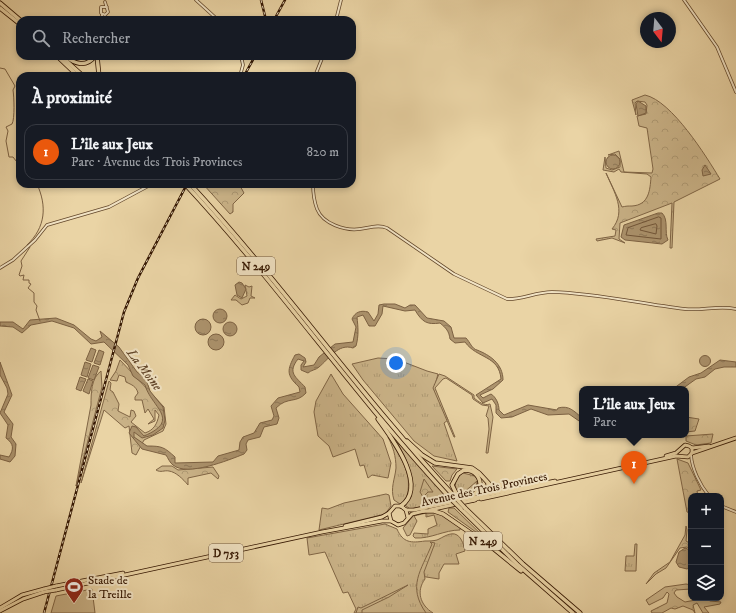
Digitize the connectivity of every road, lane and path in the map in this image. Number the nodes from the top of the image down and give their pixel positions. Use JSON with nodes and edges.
{"nodes":[{"id":1,"x":196,"y":0,"type":"edge"},
{"id":2,"x":341,"y":0,"type":"edge"},
{"id":3,"x":684,"y":0,"type":"edge"},
{"id":4,"x":105,"y":1,"type":"edge"},
{"id":5,"x":0,"y":3,"type":"edge"},
{"id":6,"x":103,"y":6,"type":"junction"},
{"id":7,"x":107,"y":7,"type":"junction"},
{"id":8,"x":0,"y":8,"type":"edge"},
{"id":9,"x":102,"y":14,"type":"joint"},
{"id":10,"x":105,"y":15,"type":"joint"},
{"id":11,"x":214,"y":16,"type":"edge"},
{"id":12,"x":337,"y":16,"type":"edge"},
{"id":13,"x":16,"y":17,"type":"edge"},
{"id":14,"x":16,"y":21,"type":"edge"},
{"id":15,"x":60,"y":60,"type":"edge"},
{"id":16,"x":65,"y":60,"type":"edge"},
{"id":17,"x":72,"y":60,"type":"edge"},
{"id":18,"x":91,"y":60,"type":"edge"},
{"id":19,"x":97,"y":60,"type":"edge"},
{"id":20,"x":242,"y":60,"type":"edge"},
{"id":21,"x":322,"y":60,"type":"edge"},
{"id":22,"x":74,"y":72,"type":"edge"},
{"id":23,"x":79,"y":72,"type":"edge"},
{"id":24,"x":98,"y":72,"type":"edge"},
{"id":25,"x":241,"y":72,"type":"edge"},
{"id":26,"x":317,"y":72,"type":"edge"},
{"id":27,"x":736,"y":92,"type":"edge"},
{"id":28,"x":145,"y":188,"type":"edge"},
{"id":29,"x":188,"y":188,"type":"edge"},
{"id":30,"x":194,"y":188,"type":"edge"},
{"id":31,"x":313,"y":188,"type":"edge"},
{"id":32,"x":0,"y":268,"type":"edge"},
{"id":33,"x":736,"y":309,"type":"edge"},
{"id":34,"x":326,"y":349,"type":"junction"},
{"id":35,"x":332,"y":356,"type":"junction"},
{"id":36,"x":375,"y":411,"type":"junction"},
{"id":37,"x":387,"y":420,"type":"junction"},
{"id":38,"x":736,"y":438,"type":"edge"},
{"id":39,"x":724,"y":442,"type":"junction"},
{"id":40,"x":692,"y":448,"type":"junction"},
{"id":41,"x":680,"y":449,"type":"junction"},
{"id":42,"x":692,"y":454,"type":"junction"},
{"id":43,"x":682,"y":455,"type":"junction"},
{"id":44,"x":687,"y":458,"type":"junction"},
{"id":45,"x":654,"y":460,"type":"junction"},
{"id":46,"x":692,"y":463,"type":"junction"},
{"id":47,"x":565,"y":479,"type":"junction"},
{"id":48,"x":547,"y":482,"type":"junction"},
{"id":49,"x":488,"y":483,"type":"junction"},
{"id":50,"x":524,"y":489,"type":"junction"},
{"id":51,"x":510,"y":490,"type":"junction"},
{"id":52,"x":707,"y":493,"type":"edge"},
{"id":53,"x":487,"y":495,"type":"junction"},
{"id":54,"x":453,"y":496,"type":"junction"},
{"id":55,"x":463,"y":500,"type":"junction"},
{"id":56,"x":473,"y":500,"type":"junction"},
{"id":57,"x":401,"y":506,"type":"junction"},
{"id":58,"x":724,"y":507,"type":"edge"},
{"id":59,"x":464,"y":508,"type":"junction"},
{"id":60,"x":406,"y":510,"type":"junction"},
{"id":61,"x":423,"y":511,"type":"junction"},
{"id":62,"x":736,"y":512,"type":"edge"},
{"id":63,"x":389,"y":513,"type":"junction"},
{"id":64,"x":408,"y":518,"type":"junction"},
{"id":65,"x":391,"y":521,"type":"junction"},
{"id":66,"x":322,"y":532,"type":"junction"},
{"id":67,"x":538,"y":582,"type":"junction"},
{"id":68,"x":0,"y":610,"type":"edge"},
{"id":69,"x":573,"y":613,"type":"edge"},
{"id":70,"x":580,"y":613,"type":"edge"}],
"edges":[{"from":1,"to":11,"type":"street"},
{"from":2,"to":12,"type":"street"},
{"from":3,"to":27,"type":"street"},
{"from":4,"to":6,"type":"street"},
{"from":4,"to":7,"type":"street"},
{"from":5,"to":13,"type":"highway"},
{"from":6,"to":7,"type":"street"},
{"from":6,"to":9,"type":"street"},
{"from":7,"to":10,"type":"street"},
{"from":8,"to":14,"type":"highway"},
{"from":9,"to":10,"type":"street"},
{"from":15,"to":22,"type":"highway"},
{"from":16,"to":23,"type":"highway"},
{"from":17,"to":18,"type":"highway"},
{"from":19,"to":24,"type":"highway"},
{"from":20,"to":25,"type":"street"},
{"from":21,"to":26,"type":"street"},
{"from":28,"to":32,"type":"street"},
{"from":29,"to":34,"type":"highway","number":"N 249"},
{"from":30,"to":34,"type":"highway","number":"N 249"},
{"from":31,"to":33,"type":"street"},
{"from":34,"to":35,"type":"highway","number":"N 249"},
{"from":35,"to":36,"type":"highway","number":"N 249"},
{"from":35,"to":37,"type":"highway","number":"N 249"},
{"from":36,"to":54,"type":"highway","number":"N 249"},
{"from":36,"to":57,"type":"highway","number":"N 249"},
{"from":37,"to":49,"type":"highway","number":"N 249"},
{"from":37,"to":54,"type":"highway","number":"N 249"},
{"from":38,"to":39,"type":"main road"},
{"from":39,"to":40,"type":"main road"},
{"from":39,"to":42,"type":"main road"},
{"from":40,"to":41,"type":"main road"},
{"from":40,"to":42,"type":"main road"},
{"from":41,"to":43,"type":"main road"},
{"from":41,"to":45,"type":"main road","name":"Avenue des Trois Provinces"},
{"from":42,"to":44,"type":"main road"},
{"from":42,"to":46,"type":"street"},
{"from":43,"to":44,"type":"main road"},
{"from":43,"to":45,"type":"main road","name":"Avenue des Trois Provinces"},
{"from":44,"to":46,"type":"street"},
{"from":45,"to":47,"type":"main road","name":"Avenue des Trois Provinces"},
{"from":46,"to":52,"type":"street"},
{"from":47,"to":48,"type":"main road","name":"Avenue des Trois Provinces"},
{"from":47,"to":50,"type":"main road","name":"Avenue des Trois Provinces"},
{"from":48,"to":50,"type":"main road"},
{"from":48,"to":51,"type":"main road","name":"Avenue des Trois Provinces"},
{"from":49,"to":51,"type":"highway","number":"N 249"},
{"from":49,"to":53,"type":"highway"},
{"from":50,"to":56,"type":"main road","name":"Avenue des Trois Provinces"},
{"from":51,"to":53,"type":"main road","name":"Avenue des Trois Provinces"},
{"from":53,"to":55,"type":"main road","name":"Avenue des Trois Provinces"},
{"from":53,"to":56,"type":"highway"},
{"from":54,"to":55,"type":"highway"},
{"from":54,"to":59,"type":"highway","number":"N 249","bridge":true},
{"from":54,"to":59,"type":"highway","number":"N 249","bridge":true},
{"from":55,"to":60,"type":"main road","name":"Avenue des Trois Provinces"},
{"from":56,"to":61,"type":"main road","name":"Avenue des Trois Provinces"},
{"from":57,"to":60,"type":"main road"},
{"from":57,"to":63,"type":"main road"},
{"from":58,"to":62,"type":"street"},
{"from":59,"to":67,"type":"highway","number":"N 249"},
{"from":59,"to":70,"type":"highway","number":"N 249"},
{"from":60,"to":64,"type":"main road"},
{"from":61,"to":64,"type":"main road","name":"Avenue des Trois Provinces"},
{"from":61,"to":67,"type":"highway","number":"N 249"},
{"from":63,"to":65,"type":"main road"},
{"from":63,"to":66,"type":"main road","number":"D 753"},
{"from":64,"to":65,"type":"main road"},
{"from":65,"to":66,"type":"main road","number":"D 753"},
{"from":66,"to":68,"type":"main road","number":"D 753","bridge":true},
{"from":67,"to":69,"type":"highway","number":"N 249"}]}
